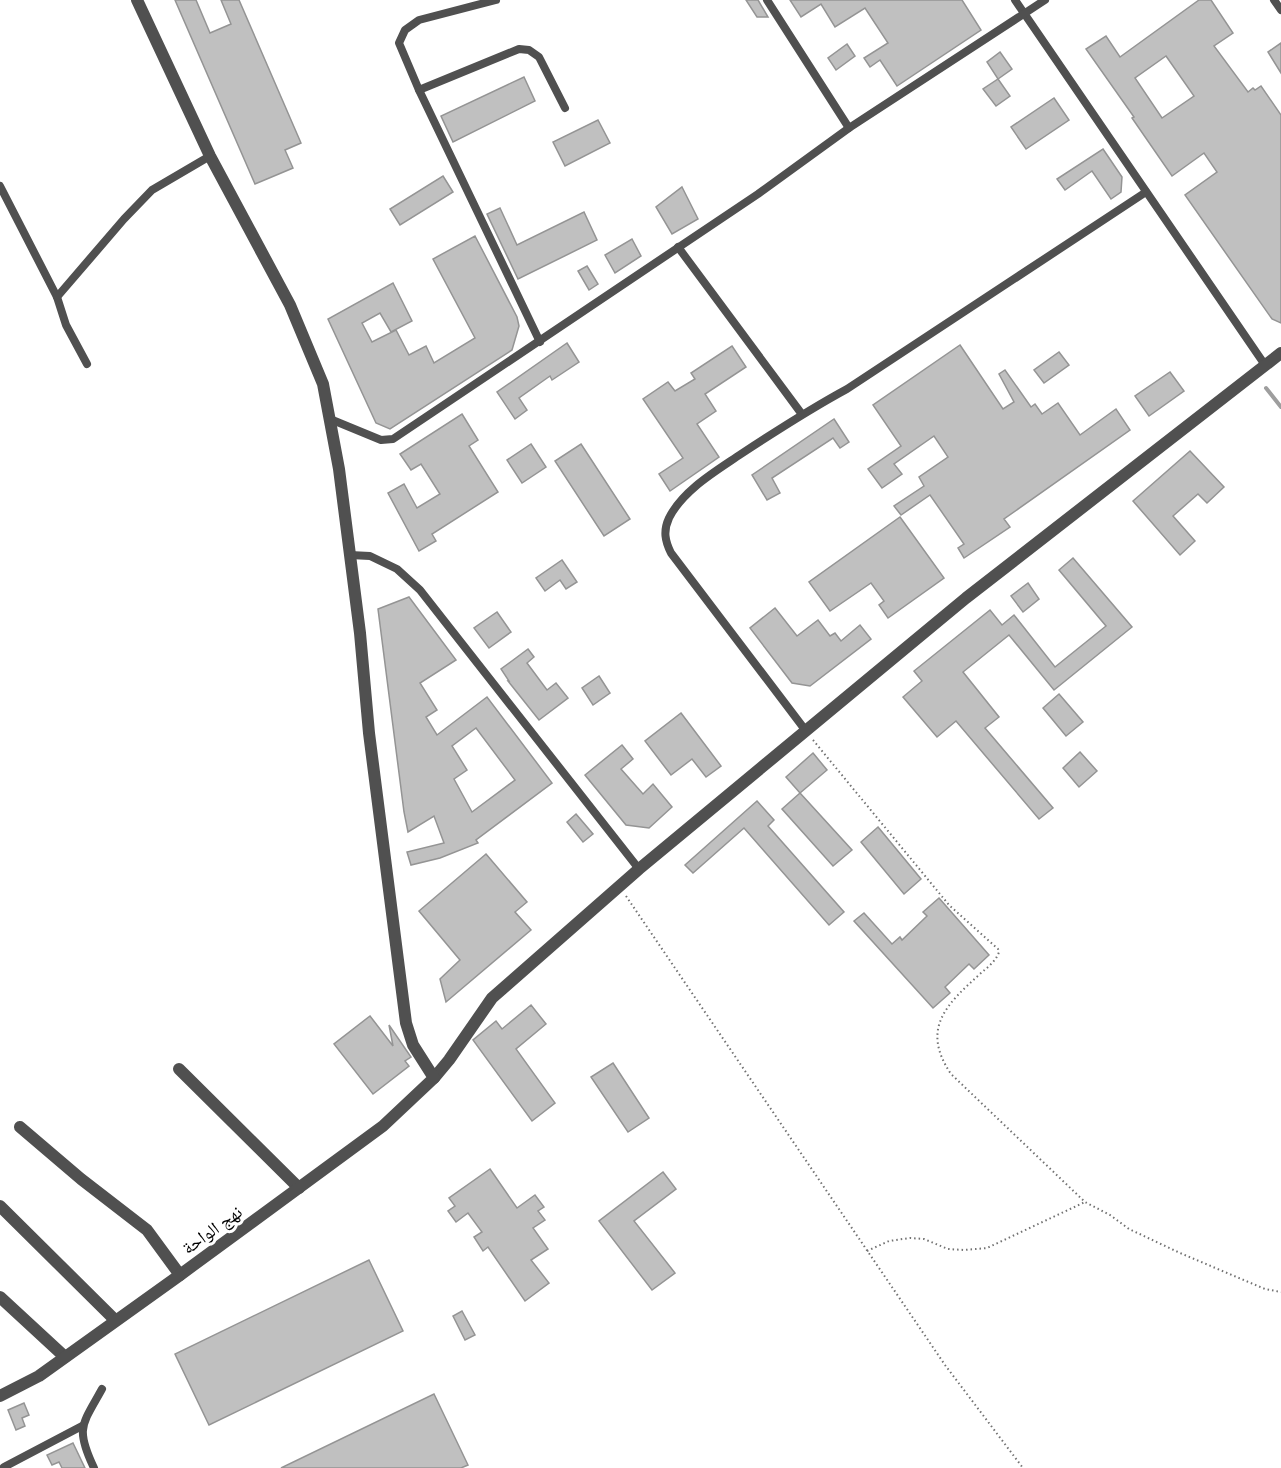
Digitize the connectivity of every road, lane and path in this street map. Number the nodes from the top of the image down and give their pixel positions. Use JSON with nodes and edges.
{"nodes":[{"id":1,"x":137,"y":0,"type":"edge"},
{"id":2,"x":496,"y":0,"type":"edge"},
{"id":3,"x":767,"y":0,"type":"edge"},
{"id":4,"x":1015,"y":0,"type":"edge"},
{"id":5,"x":1046,"y":0,"type":"edge"},
{"id":6,"x":1274,"y":0,"type":"edge"},
{"id":7,"x":1281,"y":10,"type":"edge"},
{"id":8,"x":1024,"y":14,"type":"junction"},
{"id":9,"x":419,"y":90,"type":"junction"},
{"id":10,"x":565,"y":108,"type":"dead end"},
{"id":11,"x":849,"y":128,"type":"junction"},
{"id":12,"x":210,"y":156,"type":"junction"},
{"id":13,"x":0,"y":186,"type":"edge"},
{"id":14,"x":1146,"y":192,"type":"junction"},
{"id":15,"x":678,"y":247,"type":"junction"},
{"id":16,"x":57,"y":297,"type":"junction"},
{"id":17,"x":540,"y":342,"type":"junction"},
{"id":18,"x":1281,"y":353,"type":"edge"},
{"id":19,"x":87,"y":364,"type":"dead end"},
{"id":20,"x":1265,"y":365,"type":"junction"},
{"id":21,"x":801,"y":413,"type":"junction"},
{"id":22,"x":330,"y":419,"type":"junction"},
{"id":23,"x":350,"y":555,"type":"junction"},
{"id":24,"x":806,"y":731,"type":"junction"},
{"id":25,"x":639,"y":869,"type":"junction"},
{"id":26,"x":620,"y":886,"type":"junction"},
{"id":27,"x":179,"y":1069,"type":"dead end"},
{"id":28,"x":434,"y":1077,"type":"junction"},
{"id":29,"x":20,"y":1127,"type":"dead end"},
{"id":30,"x":299,"y":1188,"type":"junction"},
{"id":31,"x":1085,"y":1202,"type":"junction"},
{"id":32,"x":0,"y":1206,"type":"edge"},
{"id":33,"x":867,"y":1251,"type":"junction"},
{"id":34,"x":180,"y":1275,"type":"junction"},
{"id":35,"x":1281,"y":1292,"type":"edge"},
{"id":36,"x":0,"y":1297,"type":"edge"},
{"id":37,"x":116,"y":1320,"type":"junction"},
{"id":38,"x":64,"y":1357,"type":"junction"},
{"id":39,"x":102,"y":1389,"type":"dead end"},
{"id":40,"x":0,"y":1396,"type":"edge"},
{"id":41,"x":82,"y":1426,"type":"junction"},
{"id":42,"x":4,"y":1467,"type":"edge"},
{"id":43,"x":94,"y":1468,"type":"edge"},
{"id":44,"x":1023,"y":1468,"type":"edge"}],
"edges":[{"from":1,"to":12,"type":"street"},
{"from":2,"to":9,"type":"lane"},
{"from":3,"to":11,"type":"lane"},
{"from":4,"to":8,"type":"lane"},
{"from":5,"to":8,"type":"lane"},
{"from":6,"to":7,"type":"lane"},
{"from":8,"to":11,"type":"lane"},
{"from":8,"to":14,"type":"lane"},
{"from":9,"to":10,"type":"lane"},
{"from":9,"to":17,"type":"lane"},
{"from":11,"to":15,"type":"lane"},
{"from":12,"to":16,"type":"lane"},
{"from":12,"to":22,"type":"street"},
{"from":13,"to":16,"type":"lane"},
{"from":14,"to":20,"type":"lane"},
{"from":14,"to":21,"type":"lane"},
{"from":15,"to":17,"type":"lane"},
{"from":15,"to":21,"type":"lane"},
{"from":16,"to":19,"type":"lane"},
{"from":17,"to":22,"type":"lane"},
{"from":18,"to":20,"type":"street","name":"نهج الواحة"},
{"from":20,"to":24,"type":"street","name":"نهج الواحة"},
{"from":21,"to":24,"type":"lane"},
{"from":22,"to":23,"type":"street"},
{"from":23,"to":25,"type":"lane"},
{"from":23,"to":28,"type":"street"},
{"from":24,"to":25,"type":"street","name":"نهج الواحة"},
{"from":24,"to":31,"type":"path"},
{"from":25,"to":26,"type":"street","name":"نهج الواحة"},
{"from":26,"to":28,"type":"street","name":"نهج الواحة"},
{"from":26,"to":33,"type":"path"},
{"from":27,"to":30,"type":"street"},
{"from":28,"to":30,"type":"street","name":"نهج الواحة"},
{"from":29,"to":34,"type":"street"},
{"from":30,"to":34,"type":"street","name":"نهج الواحة"},
{"from":31,"to":33,"type":"path"},
{"from":31,"to":35,"type":"path"},
{"from":32,"to":37,"type":"street"},
{"from":33,"to":44,"type":"path"},
{"from":34,"to":37,"type":"street","name":"نهج الواحة"},
{"from":36,"to":38,"type":"street"},
{"from":37,"to":38,"type":"street","name":"نهج الواحة"},
{"from":38,"to":40,"type":"street","name":"نهج الواحة"},
{"from":39,"to":41,"type":"lane"},
{"from":41,"to":42,"type":"lane"},
{"from":41,"to":43,"type":"lane"}]}
